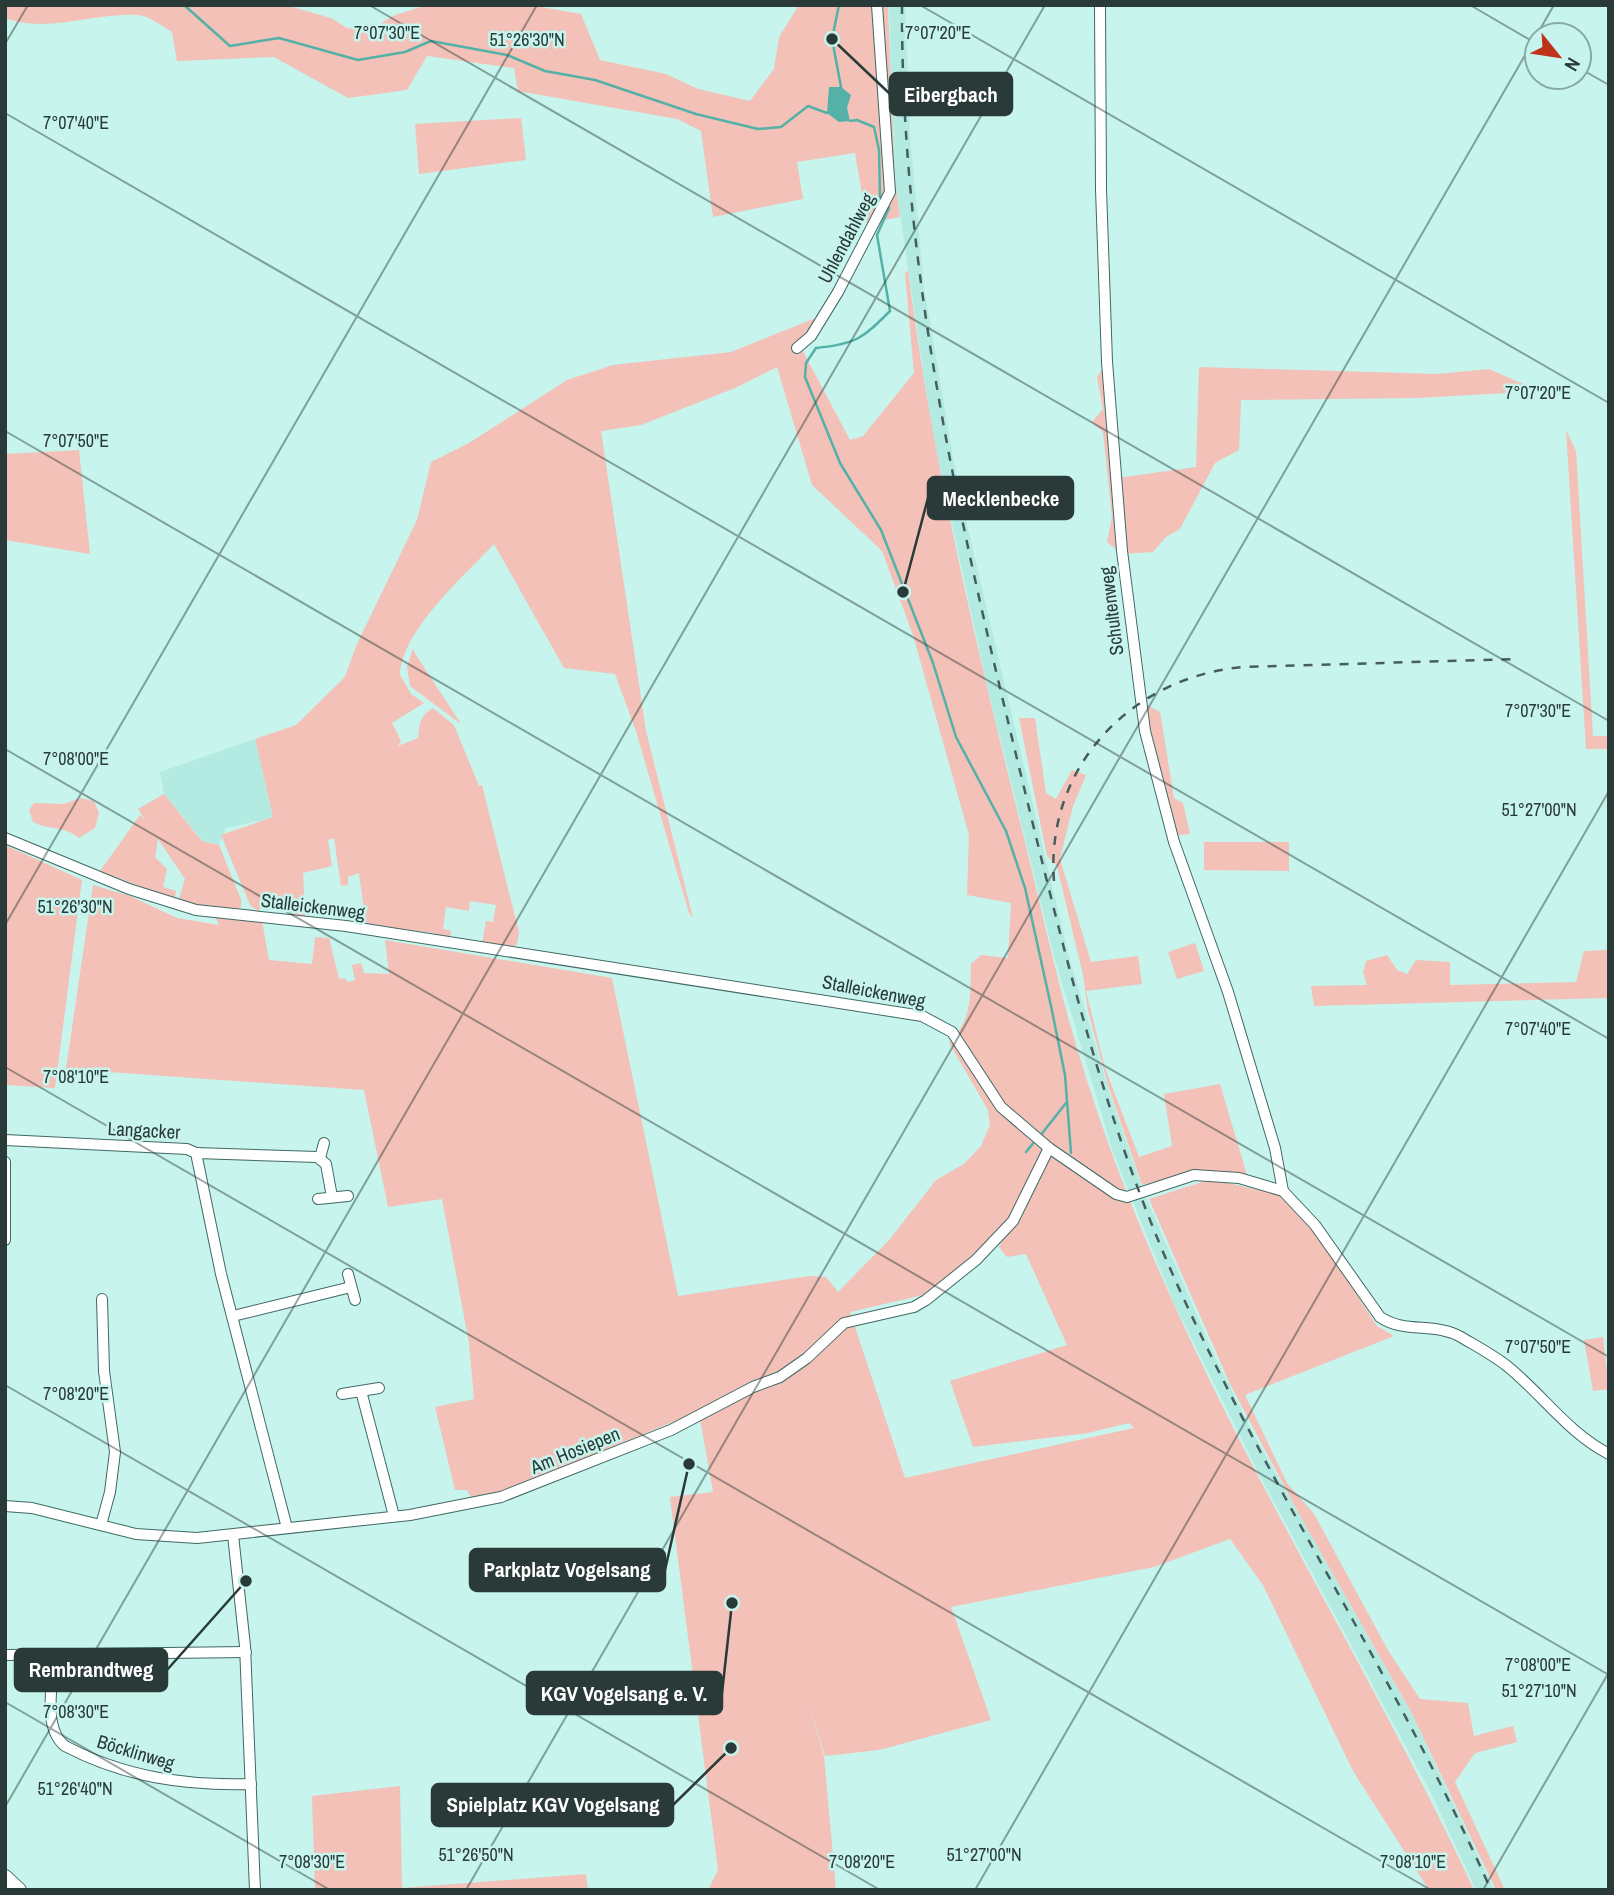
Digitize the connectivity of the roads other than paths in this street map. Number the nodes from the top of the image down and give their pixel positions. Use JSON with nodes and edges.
{"nodes":[{"id":1,"x":877,"y":5,"type":"edge"},
{"id":2,"x":1101,"y":5,"type":"edge"},
{"id":3,"x":797,"y":348,"type":"dead end"},
{"id":4,"x":5,"y":838,"type":"edge"},
{"id":5,"x":6,"y":1140,"type":"edge"},
{"id":6,"x":1041,"y":1141,"type":"junction"},
{"id":7,"x":324,"y":1143,"type":"dead end"},
{"id":8,"x":196,"y":1153,"type":"junction"},
{"id":9,"x":5,"y":1154,"type":"edge"},
{"id":10,"x":320,"y":1158,"type":"junction"},
{"id":11,"x":5,"y":1161,"type":"edge"},
{"id":12,"x":1283,"y":1191,"type":"junction"},
{"id":13,"x":348,"y":1196,"type":"dead end"},
{"id":14,"x":332,"y":1197,"type":"junction"},
{"id":15,"x":318,"y":1199,"type":"dead end"},
{"id":16,"x":5,"y":1240,"type":"edge"},
{"id":17,"x":348,"y":1274,"type":"dead end"},
{"id":18,"x":351,"y":1287,"type":"junction"},
{"id":19,"x":102,"y":1299,"type":"dead end"},
{"id":20,"x":355,"y":1300,"type":"dead end"},
{"id":21,"x":233,"y":1316,"type":"junction"},
{"id":22,"x":379,"y":1388,"type":"dead end"},
{"id":23,"x":361,"y":1391,"type":"junction"},
{"id":24,"x":342,"y":1394,"type":"dead end"},
{"id":25,"x":1609,"y":1454,"type":"edge"},
{"id":26,"x":5,"y":1506,"type":"edge"},
{"id":27,"x":394,"y":1516,"type":"junction"},
{"id":28,"x":101,"y":1525,"type":"junction"},
{"id":29,"x":287,"y":1528,"type":"junction"},
{"id":30,"x":233,"y":1535,"type":"junction"},
{"id":31,"x":246,"y":1652,"type":"junction"},
{"id":32,"x":5,"y":1655,"type":"edge"},
{"id":33,"x":54,"y":1656,"type":"junction"},
{"id":34,"x":251,"y":1784,"type":"junction"},
{"id":35,"x":5,"y":1877,"type":"edge"},
{"id":36,"x":19,"y":1890,"type":"edge"},
{"id":37,"x":255,"y":1890,"type":"edge"}],
"edges":[{"from":1,"to":3,"type":"street","name":"Uhlendahlweg"},
{"from":2,"to":12,"type":"street","name":"Schultenweg"},
{"from":4,"to":6,"type":"street","name":"Stalleickenweg"},
{"from":5,"to":8,"type":"street","name":"Langacker"},
{"from":5,"to":9,"type":"street"},
{"from":6,"to":12,"type":"street","name":"Stalleickenweg"},
{"from":6,"to":27,"type":"street","name":"Am Hosiepen"},
{"from":7,"to":10,"type":"street"},
{"from":8,"to":10,"type":"street"},
{"from":8,"to":21,"type":"street","name":"Langacker"},
{"from":10,"to":14,"type":"street"},
{"from":11,"to":16,"type":"street"},
{"from":12,"to":25,"type":"street","name":"Stalleickenweg"},
{"from":13,"to":14,"type":"street"},
{"from":14,"to":15,"type":"street"},
{"from":17,"to":18,"type":"street"},
{"from":18,"to":20,"type":"street"},
{"from":18,"to":21,"type":"street"},
{"from":19,"to":28,"type":"street"},
{"from":21,"to":29,"type":"street","name":"Langacker"},
{"from":22,"to":23,"type":"street"},
{"from":23,"to":24,"type":"street"},
{"from":23,"to":27,"type":"street"},
{"from":26,"to":28,"type":"street","name":"Am Hosiepen"},
{"from":27,"to":29,"type":"street","name":"Am Hosiepen"},
{"from":28,"to":30,"type":"street","name":"Am Hosiepen"},
{"from":29,"to":30,"type":"street","name":"Am Hosiepen"},
{"from":30,"to":31,"type":"street"},
{"from":31,"to":33,"type":"street"},
{"from":31,"to":34,"type":"street"},
{"from":32,"to":33,"type":"street"},
{"from":33,"to":34,"type":"street","name":"Böcklinweg"},
{"from":34,"to":37,"type":"street"},
{"from":35,"to":36,"type":"street"}]}
